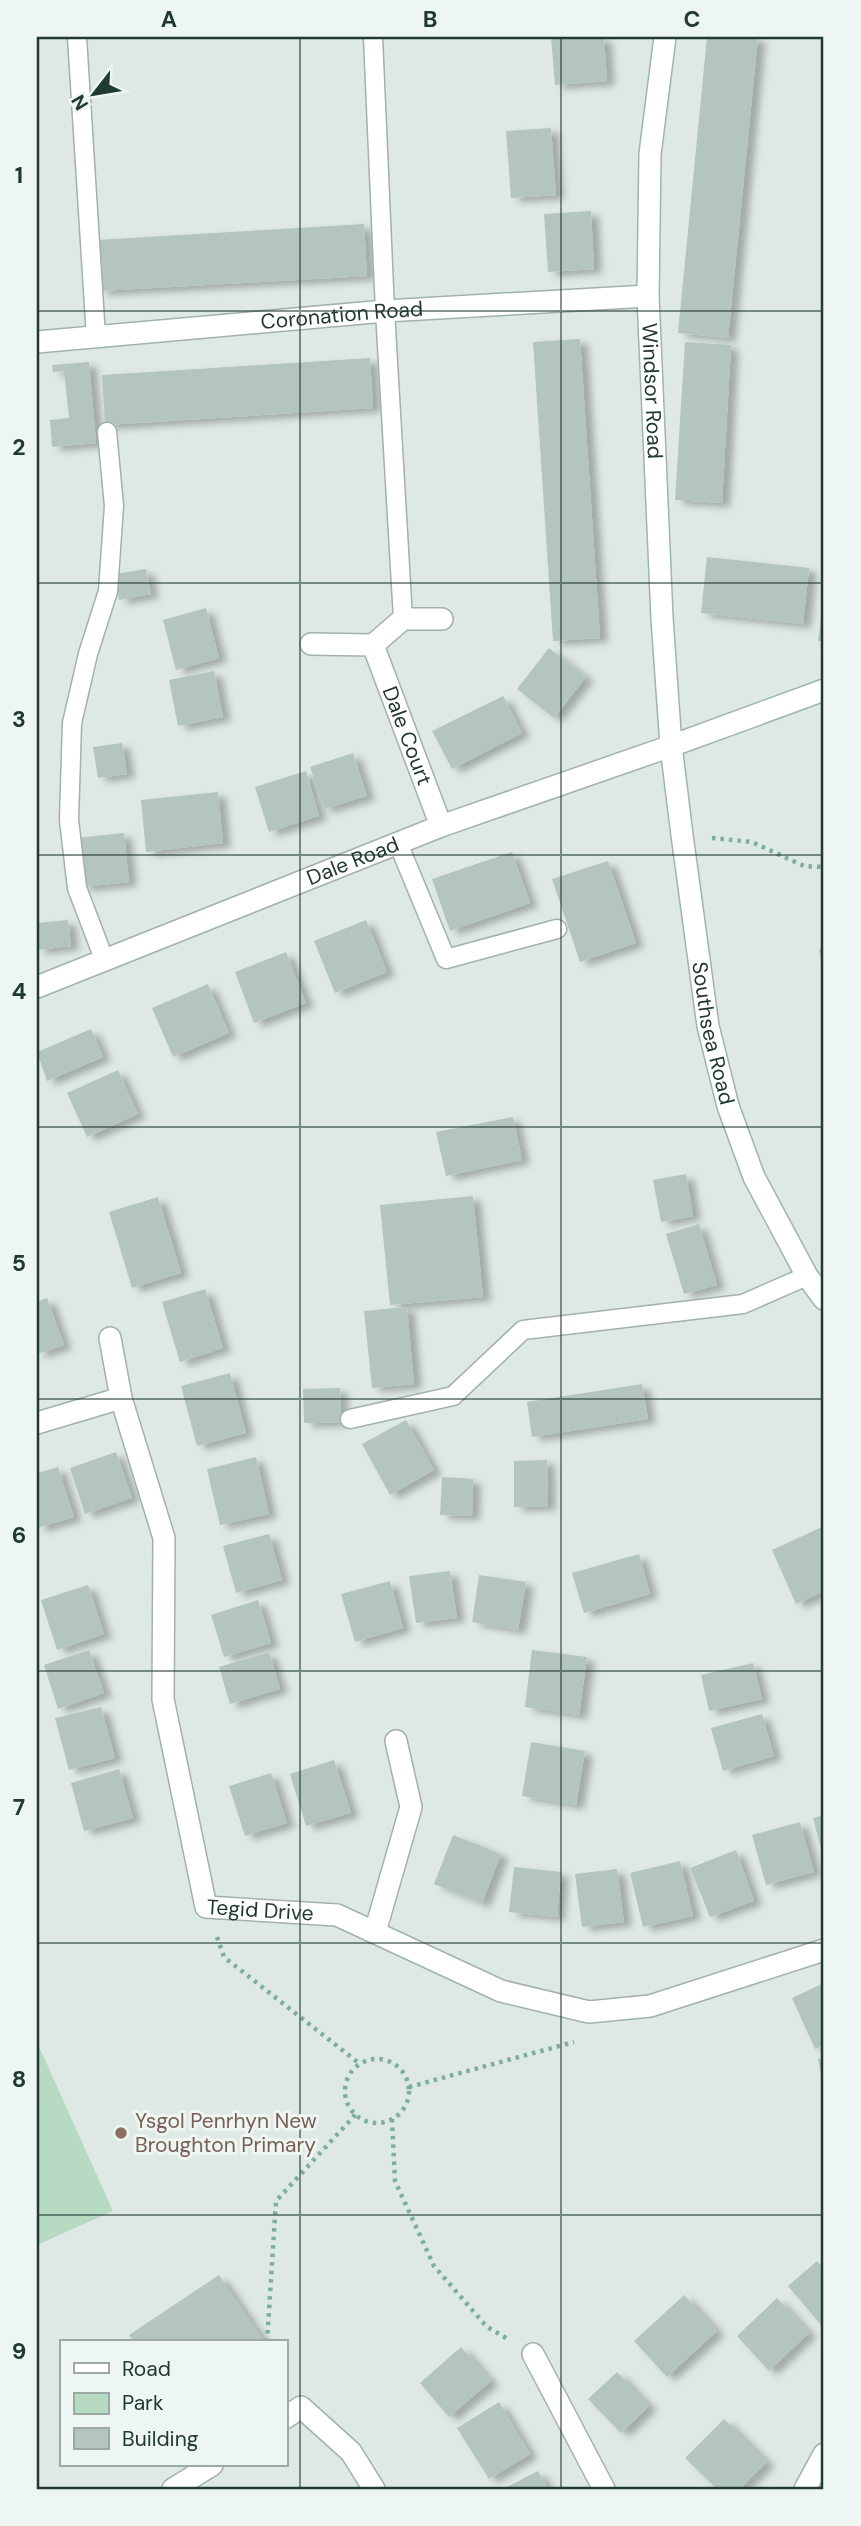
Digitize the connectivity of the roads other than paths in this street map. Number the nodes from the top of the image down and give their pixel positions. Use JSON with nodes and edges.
{"nodes":[{"id":1,"x":77,"y":37,"type":"edge"},
{"id":2,"x":373,"y":37,"type":"edge"},
{"id":3,"x":665,"y":37,"type":"edge"},
{"id":4,"x":648,"y":296,"type":"junction"},
{"id":5,"x":385,"y":311,"type":"junction"},
{"id":6,"x":96,"y":337,"type":"junction"},
{"id":7,"x":37,"y":342,"type":"edge"},
{"id":8,"x":107,"y":432,"type":"dead end"},
{"id":9,"x":403,"y":619,"type":"junction"},
{"id":10,"x":442,"y":619,"type":"dead end"},
{"id":11,"x":312,"y":644,"type":"dead end"},
{"id":12,"x":373,"y":645,"type":"junction"},
{"id":13,"x":824,"y":690,"type":"edge"},
{"id":14,"x":671,"y":746,"type":"junction"},
{"id":15,"x":441,"y":826,"type":"junction"},
{"id":16,"x":398,"y":843,"type":"junction"},
{"id":17,"x":558,"y":929,"type":"dead end"},
{"id":18,"x":104,"y":959,"type":"junction"},
{"id":19,"x":37,"y":987,"type":"edge"},
{"id":20,"x":807,"y":1276,"type":"junction"},
{"id":21,"x":824,"y":1299,"type":"edge"},
{"id":22,"x":110,"y":1338,"type":"dead end"},
{"id":23,"x":121,"y":1398,"type":"junction"},
{"id":24,"x":350,"y":1419,"type":"dead end"},
{"id":25,"x":37,"y":1423,"type":"edge"},
{"id":26,"x":396,"y":1741,"type":"dead end"},
{"id":27,"x":375,"y":1932,"type":"junction"},
{"id":28,"x":824,"y":1950,"type":"edge"},
{"id":29,"x":533,"y":2354,"type":"road end"},
{"id":30,"x":287,"y":2417,"type":"edge"},
{"id":31,"x":824,"y":2454,"type":"edge"},
{"id":32,"x":210,"y":2466,"type":"edge"},
{"id":33,"x":173,"y":2489,"type":"edge"},
{"id":34,"x":374,"y":2489,"type":"edge"},
{"id":35,"x":604,"y":2489,"type":"edge"},
{"id":36,"x":806,"y":2489,"type":"edge"}],
"edges":[{"from":1,"to":6,"type":"lane"},
{"from":2,"to":5,"type":"lane"},
{"from":3,"to":4,"type":"street","name":"Windsor Road"},
{"from":4,"to":5,"type":"street","name":"Coronation Road"},
{"from":4,"to":14,"type":"street","name":"Windsor Road"},
{"from":5,"to":6,"type":"street","name":"Coronation Road"},
{"from":5,"to":9,"type":"lane"},
{"from":6,"to":7,"type":"street","name":"Coronation Road"},
{"from":8,"to":18,"type":"lane"},
{"from":9,"to":10,"type":"street"},
{"from":9,"to":12,"type":"street"},
{"from":11,"to":12,"type":"street"},
{"from":12,"to":15,"type":"street","name":"Dale Court"},
{"from":13,"to":14,"type":"street","name":"Dale Road"},
{"from":14,"to":15,"type":"street","name":"Dale Road"},
{"from":14,"to":20,"type":"street","name":"Southsea Road"},
{"from":15,"to":16,"type":"street","name":"Dale Road"},
{"from":16,"to":17,"type":"lane"},
{"from":16,"to":18,"type":"street","name":"Dale Road"},
{"from":18,"to":19,"type":"street","name":"Dale Road"},
{"from":20,"to":21,"type":"street","name":"Southsea Road"},
{"from":20,"to":24,"type":"lane"},
{"from":22,"to":23,"type":"street","name":"Tegid Drive"},
{"from":23,"to":25,"type":"street"},
{"from":23,"to":27,"type":"street","name":"Tegid Drive"},
{"from":26,"to":27,"type":"street"},
{"from":27,"to":28,"type":"street","name":"Tegid Drive"},
{"from":29,"to":35,"type":"street"},
{"from":30,"to":34,"type":"street"},
{"from":31,"to":36,"type":"street"},
{"from":32,"to":33,"type":"street"}]}
